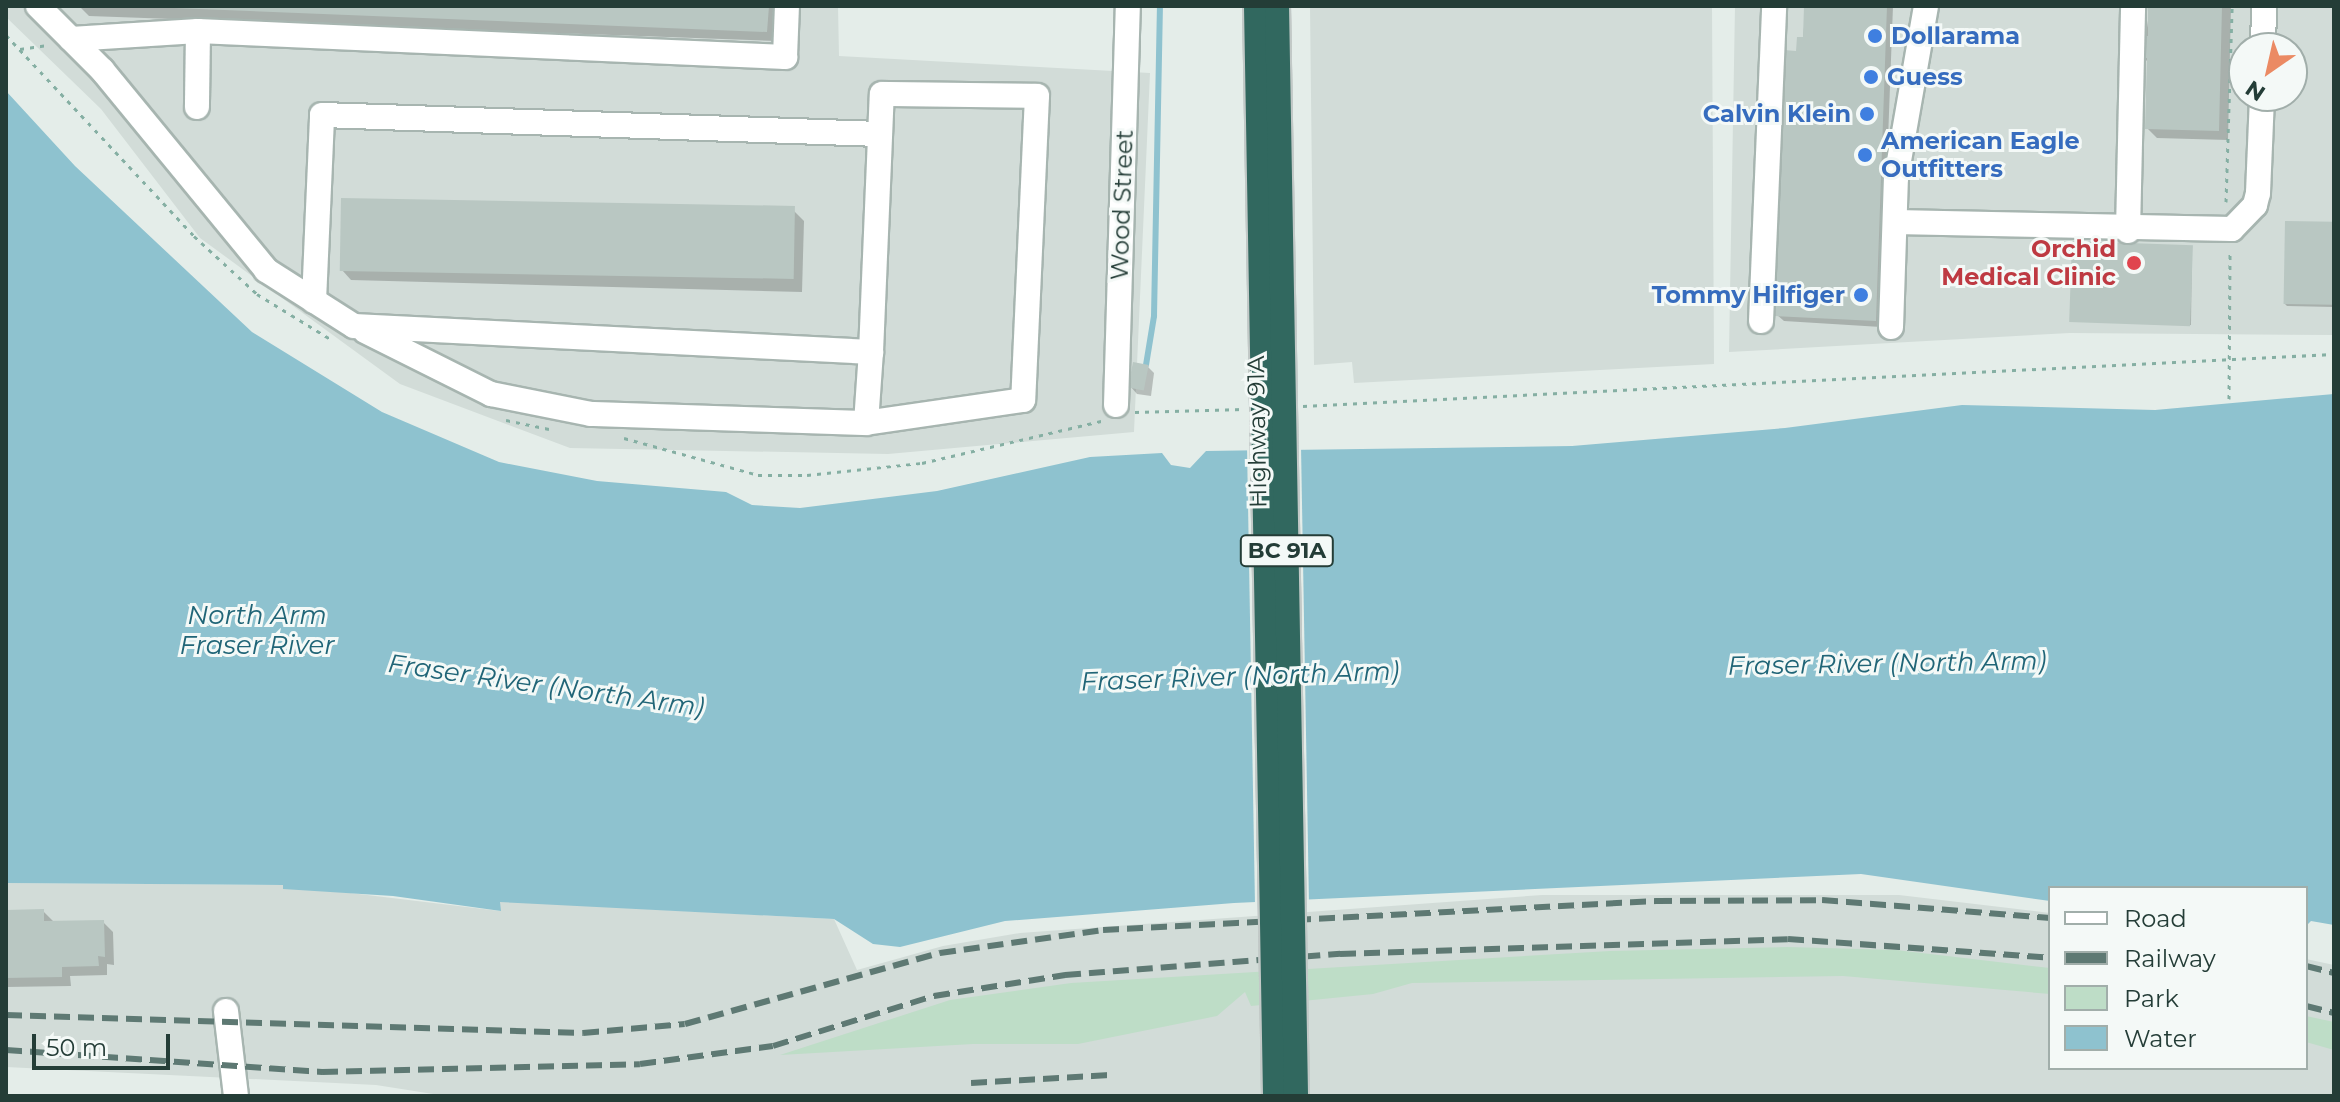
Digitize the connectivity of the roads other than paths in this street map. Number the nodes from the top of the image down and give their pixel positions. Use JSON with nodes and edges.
{"nodes":[{"id":1,"x":38,"y":6,"type":"edge"},
{"id":2,"x":787,"y":6,"type":"edge"},
{"id":3,"x":1128,"y":6,"type":"edge"},
{"id":4,"x":1256,"y":6,"type":"edge"},
{"id":5,"x":1277,"y":6,"type":"edge"},
{"id":6,"x":1774,"y":6,"type":"edge"},
{"id":7,"x":1926,"y":6,"type":"edge"},
{"id":8,"x":2133,"y":6,"type":"edge"},
{"id":9,"x":2264,"y":6,"type":"edge"},
{"id":10,"x":198,"y":31,"type":"junction"},
{"id":11,"x":2263,"y":32,"type":"edge"},
{"id":12,"x":71,"y":39,"type":"junction"},
{"id":13,"x":197,"y":107,"type":"dead end"},
{"id":14,"x":2261,"y":112,"type":"edge"},
{"id":15,"x":880,"y":134,"type":"junction"},
{"id":16,"x":1895,"y":222,"type":"junction"},
{"id":17,"x":2128,"y":231,"type":"junction"},
{"id":18,"x":314,"y":301,"type":"junction"},
{"id":19,"x":1761,"y":321,"type":"dead end"},
{"id":20,"x":354,"y":326,"type":"junction"},
{"id":21,"x":1891,"y":327,"type":"dead end"},
{"id":22,"x":871,"y":352,"type":"junction"},
{"id":23,"x":1116,"y":405,"type":"road end"},
{"id":24,"x":866,"y":423,"type":"junction"},
{"id":25,"x":226,"y":1011,"type":"dead end"},
{"id":26,"x":236,"y":1096,"type":"edge"},
{"id":27,"x":1275,"y":1096,"type":"edge"},
{"id":28,"x":1296,"y":1096,"type":"edge"}],
"edges":[{"from":1,"to":12,"type":"street"},
{"from":2,"to":10,"type":"street"},
{"from":3,"to":23,"type":"street","name":"Wood Street"},
{"from":4,"to":27,"type":"highway","name":"Highway 91A","number":"BC 91A","bridge":true},
{"from":5,"to":28,"type":"highway","name":"Highway 91A","number":"BC 91A","bridge":true},
{"from":6,"to":19,"type":"street"},
{"from":7,"to":16,"type":"street"},
{"from":8,"to":17,"type":"street"},
{"from":9,"to":11,"type":"street"},
{"from":10,"to":12,"type":"street"},
{"from":10,"to":13,"type":"street"},
{"from":12,"to":18,"type":"street"},
{"from":14,"to":17,"type":"street"},
{"from":15,"to":18,"type":"street"},
{"from":15,"to":22,"type":"street"},
{"from":15,"to":24,"type":"street"},
{"from":16,"to":17,"type":"street"},
{"from":16,"to":21,"type":"street"},
{"from":18,"to":20,"type":"street"},
{"from":20,"to":22,"type":"street"},
{"from":20,"to":24,"type":"street"},
{"from":22,"to":24,"type":"street"},
{"from":25,"to":26,"type":"street"}]}
